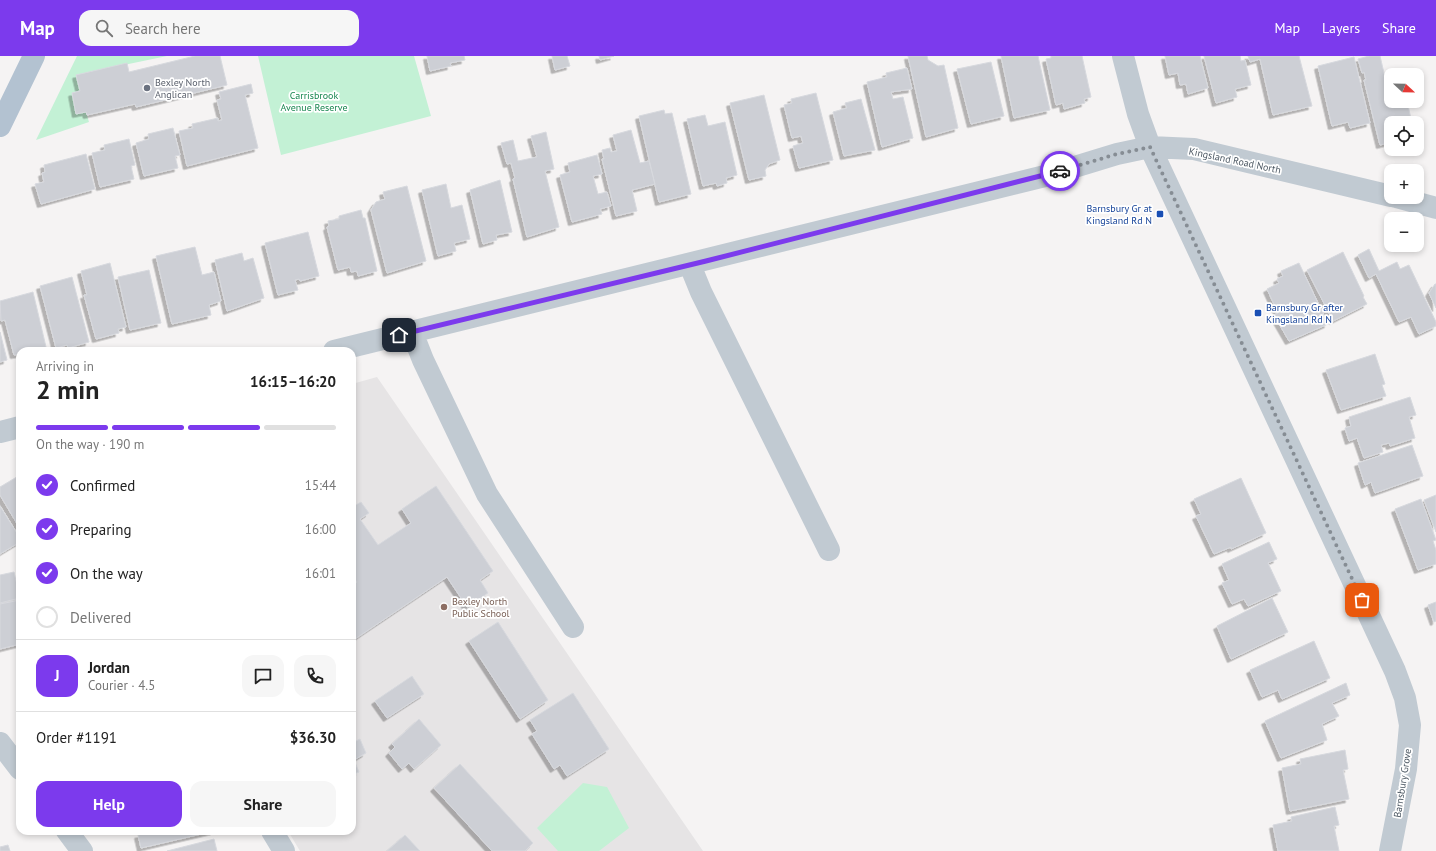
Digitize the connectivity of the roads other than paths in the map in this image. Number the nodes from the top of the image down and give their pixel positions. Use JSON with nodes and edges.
{"nodes":[{"id":1,"x":34,"y":56,"type":"edge"},
{"id":2,"x":1123,"y":56,"type":"edge"},
{"id":3,"x":0,"y":126,"type":"edge"},
{"id":4,"x":1150,"y":147,"type":"junction"},
{"id":5,"x":1384,"y":194,"type":"edge"},
{"id":6,"x":1421,"y":204,"type":"edge"},
{"id":7,"x":1436,"y":208,"type":"edge"},
{"id":8,"x":690,"y":265,"type":"junction"},
{"id":9,"x":412,"y":332,"type":"junction"},
{"id":10,"x":350,"y":347,"type":"edge"},
{"id":11,"x":16,"y":428,"type":"edge"},
{"id":12,"x":0,"y":432,"type":"edge"},
{"id":13,"x":829,"y":550,"type":"dead end"},
{"id":14,"x":573,"y":627,"type":"dead end"},
{"id":15,"x":0,"y":743,"type":"edge"},
{"id":16,"x":16,"y":763,"type":"edge"},
{"id":17,"x":70,"y":835,"type":"edge"},
{"id":18,"x":274,"y":835,"type":"edge"},
{"id":19,"x":82,"y":851,"type":"edge"},
{"id":20,"x":284,"y":851,"type":"edge"},
{"id":21,"x":1390,"y":851,"type":"edge"}],
"edges":[{"from":1,"to":3,"type":"main road"},
{"from":2,"to":4,"type":"street","name":"Barnsbury Grove"},
{"from":4,"to":5,"type":"street","name":"Kingsland Road North"},
{"from":4,"to":8,"type":"street","name":"Kingsland Road North"},
{"from":4,"to":21,"type":"street","name":"Barnsbury Grove"},
{"from":6,"to":7,"type":"street"},
{"from":8,"to":9,"type":"street","name":"Kingsland Road North"},
{"from":8,"to":13,"type":"street"},
{"from":9,"to":10,"type":"street","name":"Kingsland Road North"},
{"from":9,"to":14,"type":"street"},
{"from":11,"to":12,"type":"street"},
{"from":15,"to":16,"type":"street"},
{"from":17,"to":19,"type":"street"},
{"from":18,"to":20,"type":"street"}]}
